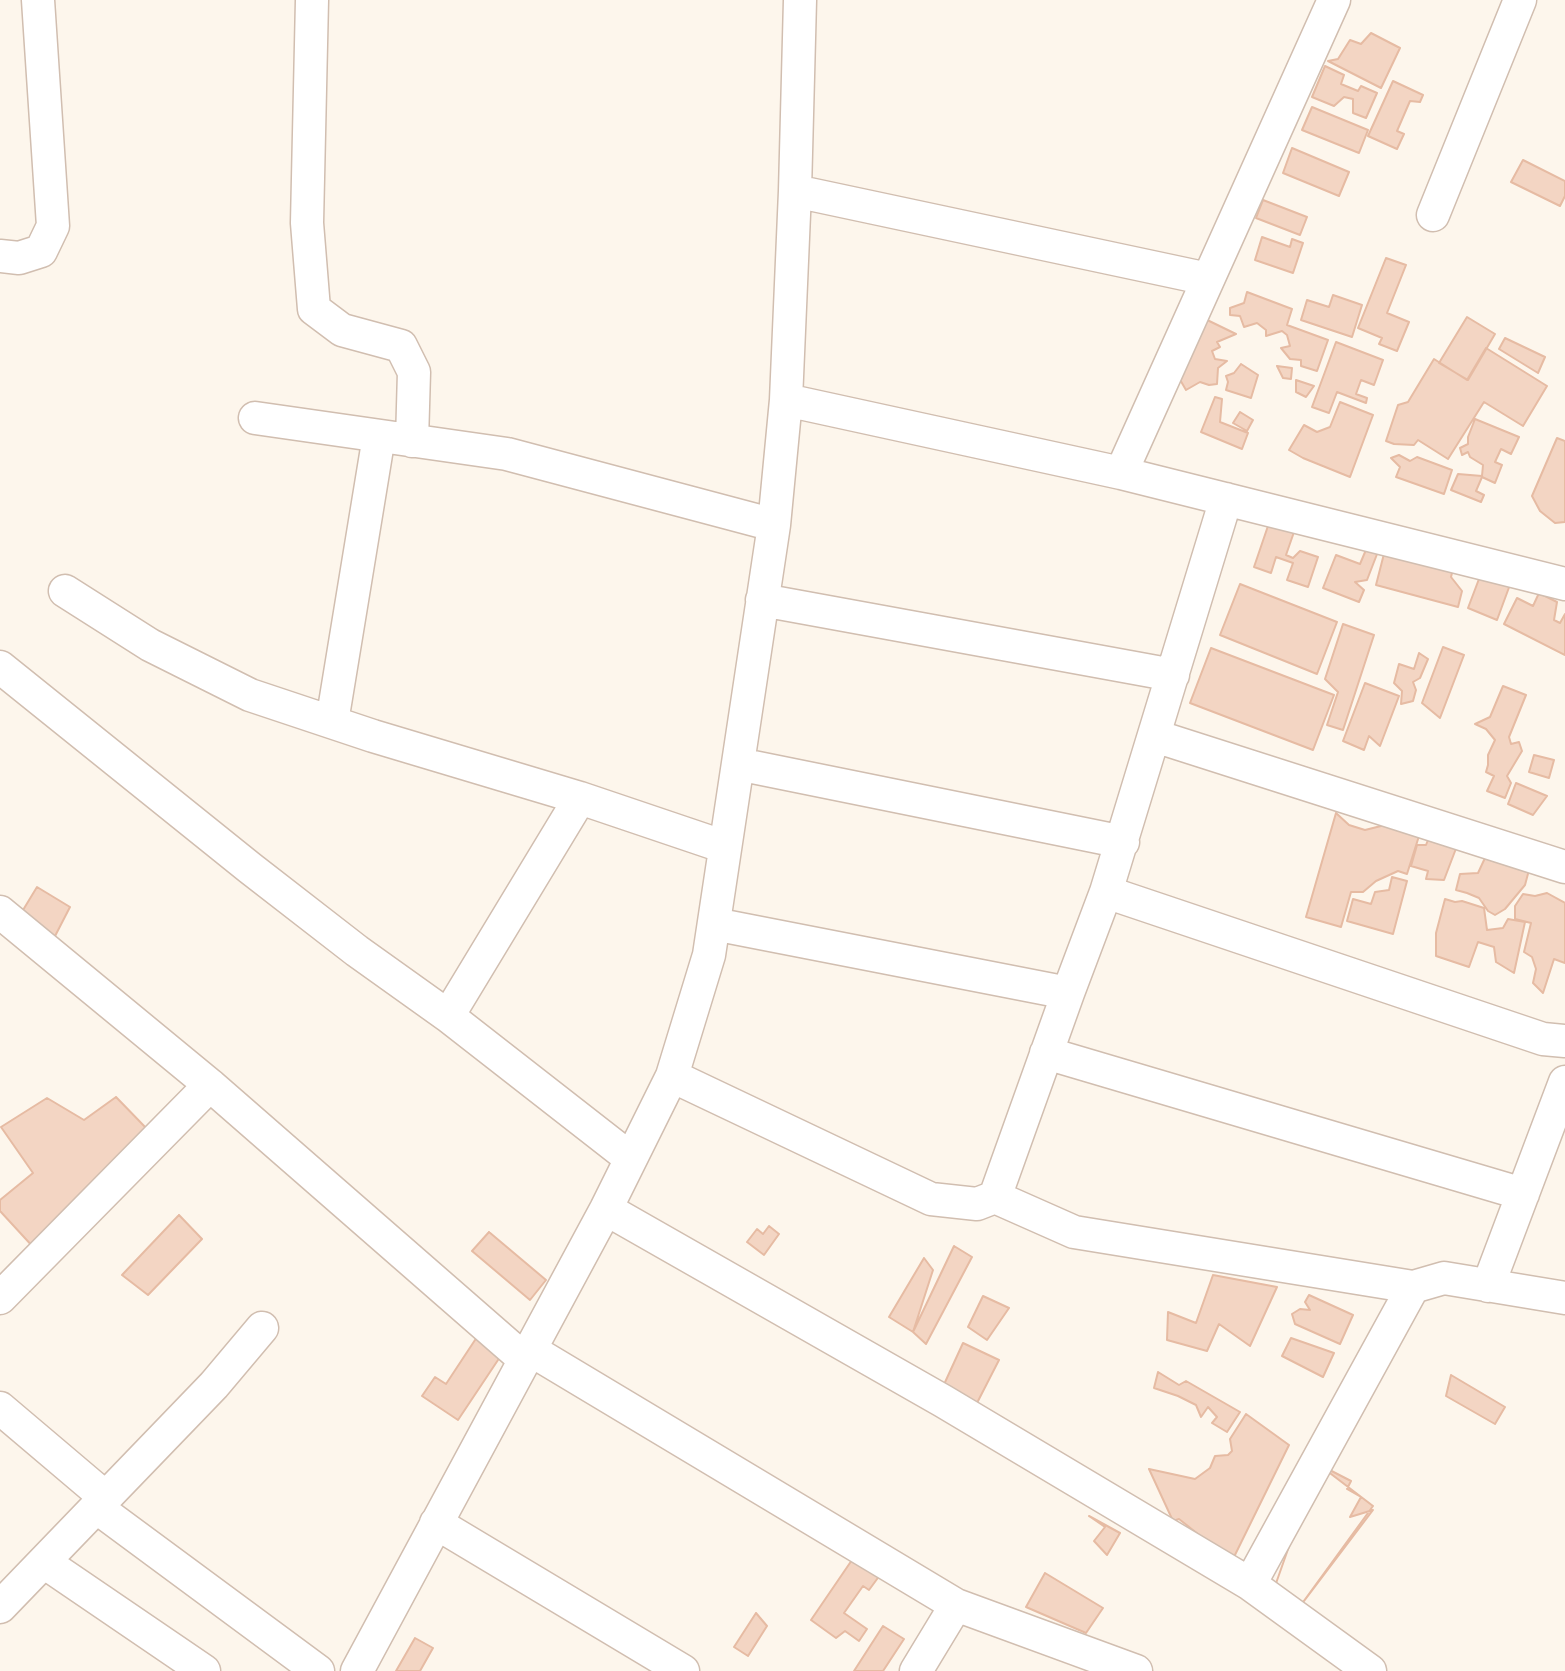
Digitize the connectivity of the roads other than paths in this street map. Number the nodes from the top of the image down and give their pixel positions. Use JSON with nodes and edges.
{"nodes":[{"id":1,"x":38,"y":0,"type":"edge"},
{"id":2,"x":312,"y":0,"type":"edge"},
{"id":3,"x":800,"y":0,"type":"edge"},
{"id":4,"x":1334,"y":0,"type":"edge"},
{"id":5,"x":1520,"y":0,"type":"edge"},
{"id":6,"x":794,"y":191,"type":"junction"},
{"id":7,"x":1433,"y":215,"type":"dead end"},
{"id":8,"x":0,"y":256,"type":"edge"},
{"id":9,"x":1208,"y":279,"type":"junction"},
{"id":10,"x":786,"y":400,"type":"junction"},
{"id":11,"x":255,"y":418,"type":"dead end"},
{"id":12,"x":379,"y":436,"type":"junction"},
{"id":13,"x":412,"y":441,"type":"junction"},
{"id":14,"x":1121,"y":473,"type":"junction"},
{"id":15,"x":1226,"y":499,"type":"junction"},
{"id":16,"x":774,"y":525,"type":"junction"},
{"id":17,"x":1565,"y":583,"type":"edge"},
{"id":18,"x":65,"y":591,"type":"dead end"},
{"id":19,"x":762,"y":600,"type":"junction"},
{"id":20,"x":0,"y":667,"type":"edge"},
{"id":21,"x":1173,"y":675,"type":"junction"},
{"id":22,"x":332,"y":722,"type":"junction"},
{"id":23,"x":1155,"y":736,"type":"junction"},
{"id":24,"x":738,"y":764,"type":"junction"},
{"id":25,"x":580,"y":798,"type":"junction"},
{"id":26,"x":1123,"y":842,"type":"junction"},
{"id":27,"x":725,"y":847,"type":"junction"},
{"id":28,"x":1565,"y":867,"type":"edge"},
{"id":29,"x":1106,"y":892,"type":"junction"},
{"id":30,"x":0,"y":912,"type":"edge"},
{"id":31,"x":714,"y":925,"type":"junction"},
{"id":32,"x":1068,"y":993,"type":"junction"},
{"id":33,"x":448,"y":1016,"type":"junction"},
{"id":34,"x":1565,"y":1041,"type":"edge"},
{"id":35,"x":1046,"y":1054,"type":"junction"},
{"id":36,"x":672,"y":1076,"type":"junction"},
{"id":37,"x":1565,"y":1082,"type":"edge"},
{"id":38,"x":209,"y":1085,"type":"junction"},
{"id":39,"x":631,"y":1158,"type":"junction"},
{"id":40,"x":1523,"y":1194,"type":"junction"},
{"id":41,"x":995,"y":1197,"type":"junction"},
{"id":42,"x":606,"y":1209,"type":"junction"},
{"id":43,"x":1488,"y":1286,"type":"junction"},
{"id":44,"x":1413,"y":1287,"type":"junction"},
{"id":45,"x":0,"y":1298,"type":"edge"},
{"id":46,"x":1565,"y":1298,"type":"edge"},
{"id":47,"x":262,"y":1328,"type":"dead end"},
{"id":48,"x":527,"y":1354,"type":"junction"},
{"id":49,"x":0,"y":1408,"type":"edge"},
{"id":50,"x":101,"y":1502,"type":"junction"},
{"id":51,"x":436,"y":1523,"type":"junction"},
{"id":52,"x":44,"y":1562,"type":"junction"},
{"id":53,"x":1250,"y":1584,"type":"junction"},
{"id":54,"x":1,"y":1604,"type":"edge"},
{"id":55,"x":956,"y":1605,"type":"junction"},
{"id":56,"x":204,"y":1671,"type":"edge"},
{"id":57,"x":318,"y":1671,"type":"edge"},
{"id":58,"x":357,"y":1671,"type":"edge"},
{"id":59,"x":683,"y":1671,"type":"edge"},
{"id":60,"x":916,"y":1671,"type":"edge"},
{"id":61,"x":1136,"y":1671,"type":"edge"},
{"id":62,"x":1370,"y":1671,"type":"edge"}],
"edges":[{"from":1,"to":8,"type":"street"},
{"from":2,"to":13,"type":"street"},
{"from":3,"to":6,"type":"street"},
{"from":4,"to":9,"type":"street"},
{"from":5,"to":7,"type":"street"},
{"from":6,"to":9,"type":"street"},
{"from":6,"to":10,"type":"street"},
{"from":9,"to":14,"type":"street"},
{"from":10,"to":14,"type":"street"},
{"from":10,"to":16,"type":"street"},
{"from":11,"to":12,"type":"street"},
{"from":12,"to":13,"type":"street"},
{"from":12,"to":22,"type":"street"},
{"from":13,"to":16,"type":"street"},
{"from":14,"to":15,"type":"street"},
{"from":15,"to":17,"type":"street"},
{"from":15,"to":21,"type":"street"},
{"from":16,"to":19,"type":"street"},
{"from":18,"to":22,"type":"street"},
{"from":19,"to":21,"type":"street"},
{"from":19,"to":24,"type":"street"},
{"from":20,"to":33,"type":"street"},
{"from":21,"to":23,"type":"street"},
{"from":22,"to":25,"type":"street"},
{"from":23,"to":26,"type":"street"},
{"from":23,"to":28,"type":"street"},
{"from":24,"to":26,"type":"street"},
{"from":24,"to":27,"type":"street"},
{"from":25,"to":27,"type":"street"},
{"from":25,"to":33,"type":"street"},
{"from":26,"to":29,"type":"street"},
{"from":27,"to":31,"type":"street"},
{"from":29,"to":32,"type":"street"},
{"from":29,"to":34,"type":"street"},
{"from":30,"to":38,"type":"street"},
{"from":31,"to":32,"type":"street"},
{"from":31,"to":36,"type":"street"},
{"from":32,"to":35,"type":"street"},
{"from":33,"to":39,"type":"street"},
{"from":35,"to":40,"type":"street"},
{"from":35,"to":41,"type":"street"},
{"from":36,"to":39,"type":"street"},
{"from":36,"to":41,"type":"street"},
{"from":37,"to":40,"type":"street"},
{"from":38,"to":45,"type":"street"},
{"from":38,"to":48,"type":"street"},
{"from":39,"to":42,"type":"street"},
{"from":40,"to":43,"type":"street"},
{"from":41,"to":44,"type":"street"},
{"from":42,"to":48,"type":"street"},
{"from":42,"to":53,"type":"street"},
{"from":43,"to":44,"type":"street"},
{"from":43,"to":46,"type":"street"},
{"from":44,"to":53,"type":"street"},
{"from":47,"to":50,"type":"street"},
{"from":48,"to":51,"type":"street"},
{"from":48,"to":55,"type":"street"},
{"from":49,"to":50,"type":"street"},
{"from":50,"to":52,"type":"street"},
{"from":50,"to":57,"type":"street"},
{"from":51,"to":58,"type":"street"},
{"from":51,"to":59,"type":"street"},
{"from":52,"to":54,"type":"street"},
{"from":52,"to":56,"type":"street"},
{"from":53,"to":62,"type":"street"},
{"from":55,"to":60,"type":"street"},
{"from":55,"to":61,"type":"street"}]}
